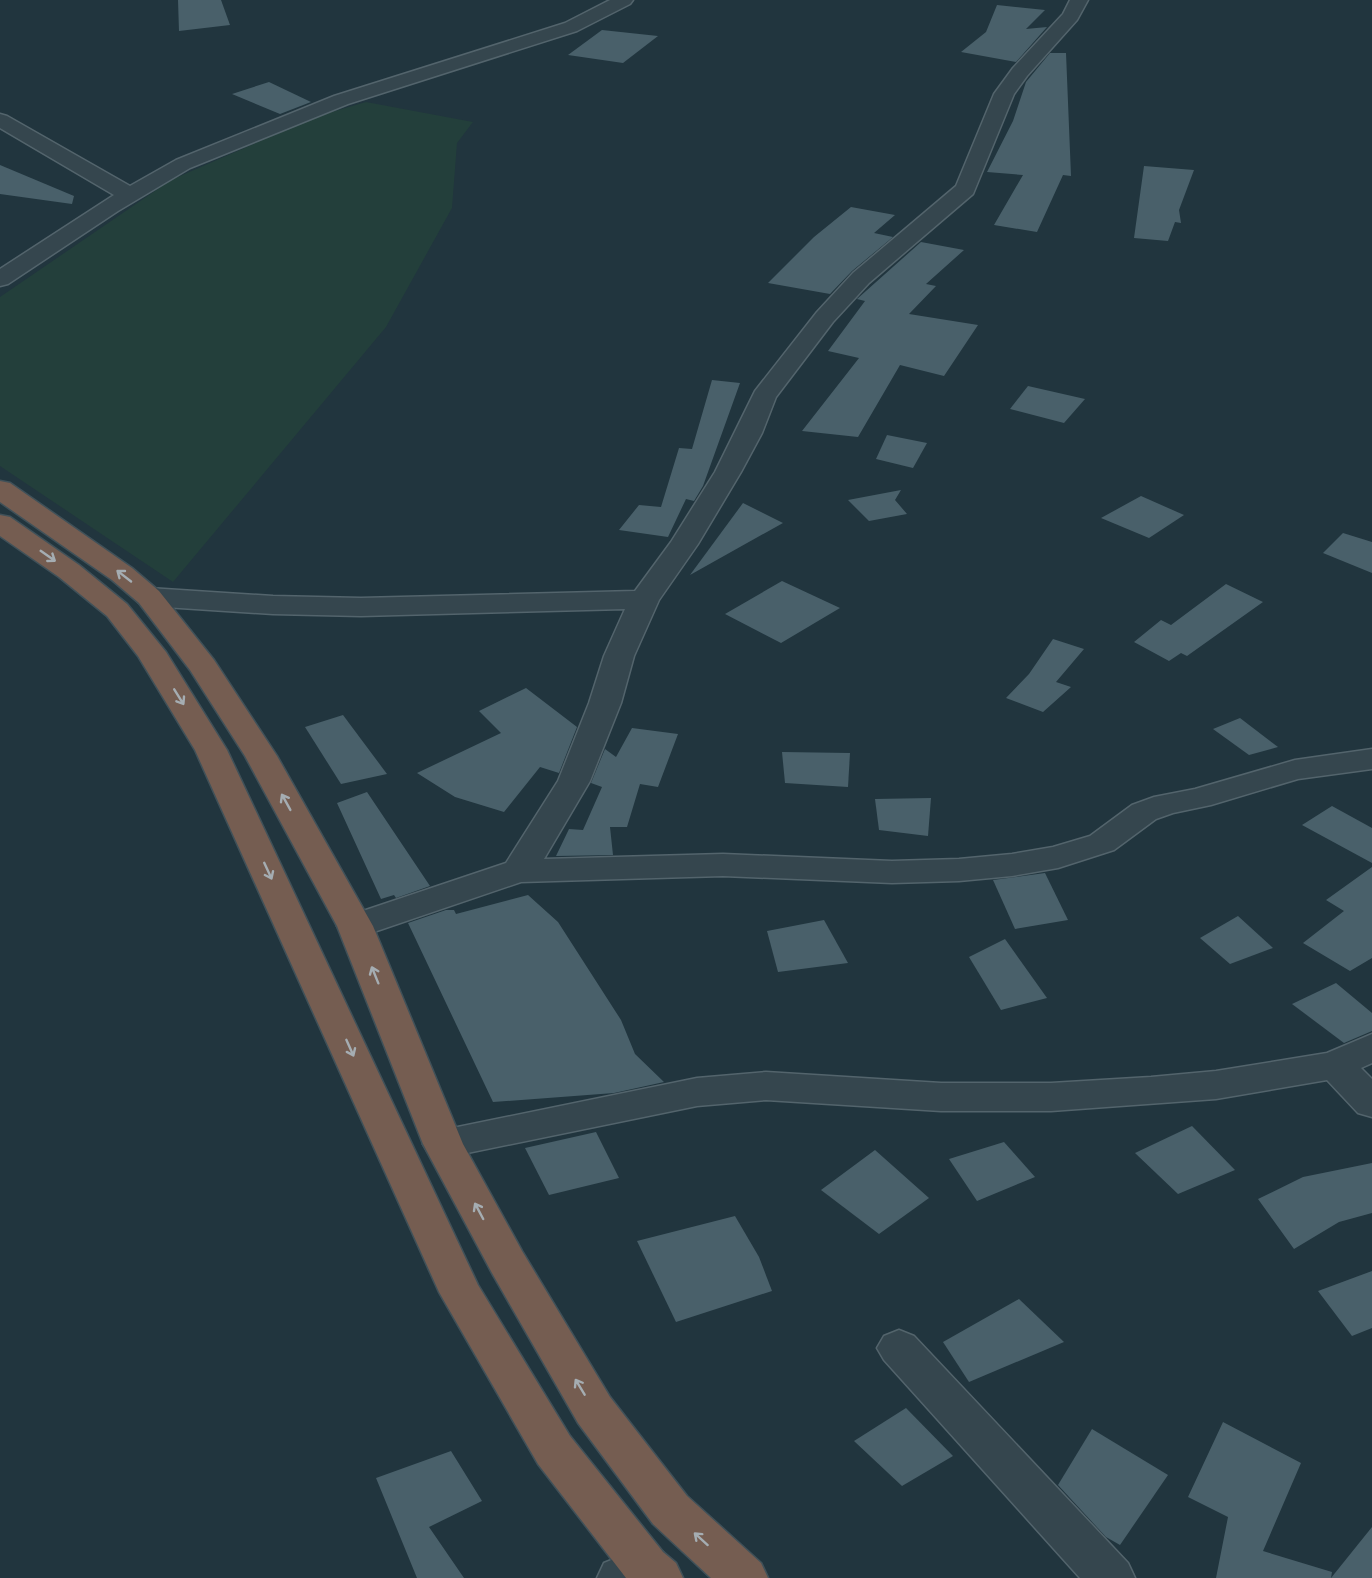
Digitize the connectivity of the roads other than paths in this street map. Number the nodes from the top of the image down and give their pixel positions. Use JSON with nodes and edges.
{"nodes":[{"id":1,"x":624,"y":0,"type":"edge"},
{"id":2,"x":1079,"y":0,"type":"edge"},
{"id":3,"x":0,"y":120,"type":"edge"},
{"id":4,"x":129,"y":194,"type":"junction"},
{"id":5,"x":0,"y":279,"type":"edge"},
{"id":6,"x":0,"y":489,"type":"edge"},
{"id":7,"x":0,"y":523,"type":"edge"},
{"id":8,"x":149,"y":597,"type":"junction"},
{"id":9,"x":644,"y":600,"type":"junction"},
{"id":10,"x":1372,"y":759,"type":"edge"},
{"id":11,"x":518,"y":871,"type":"junction"},
{"id":12,"x":355,"y":926,"type":"junction"},
{"id":13,"x":1372,"y":1047,"type":"edge"},
{"id":14,"x":1335,"y":1065,"type":"junction"},
{"id":15,"x":1372,"y":1102,"type":"edge"},
{"id":16,"x":443,"y":1144,"type":"junction"},
{"id":17,"x":900,"y":1348,"type":"dead end"},
{"id":18,"x":642,"y":1574,"type":"edge"},
{"id":19,"x":744,"y":1578,"type":"edge"},
{"id":20,"x":1112,"y":1578,"type":"edge"}],
"edges":[{"from":1,"to":4,"type":"street"},
{"from":2,"to":9,"type":"street"},
{"from":3,"to":4,"type":"street"},
{"from":4,"to":5,"type":"street"},
{"from":8,"to":6,"type":"highway","one_way":true},
{"from":7,"to":18,"type":"highway","one_way":true},
{"from":8,"to":9,"type":"street"},
{"from":12,"to":8,"type":"highway","one_way":true},
{"from":9,"to":11,"type":"street"},
{"from":10,"to":11,"type":"street"},
{"from":11,"to":12,"type":"street"},
{"from":16,"to":12,"type":"highway","one_way":true},
{"from":13,"to":14,"type":"street"},
{"from":14,"to":15,"type":"street"},
{"from":14,"to":16,"type":"street"},
{"from":19,"to":16,"type":"highway","one_way":true},
{"from":17,"to":20,"type":"street"}]}
